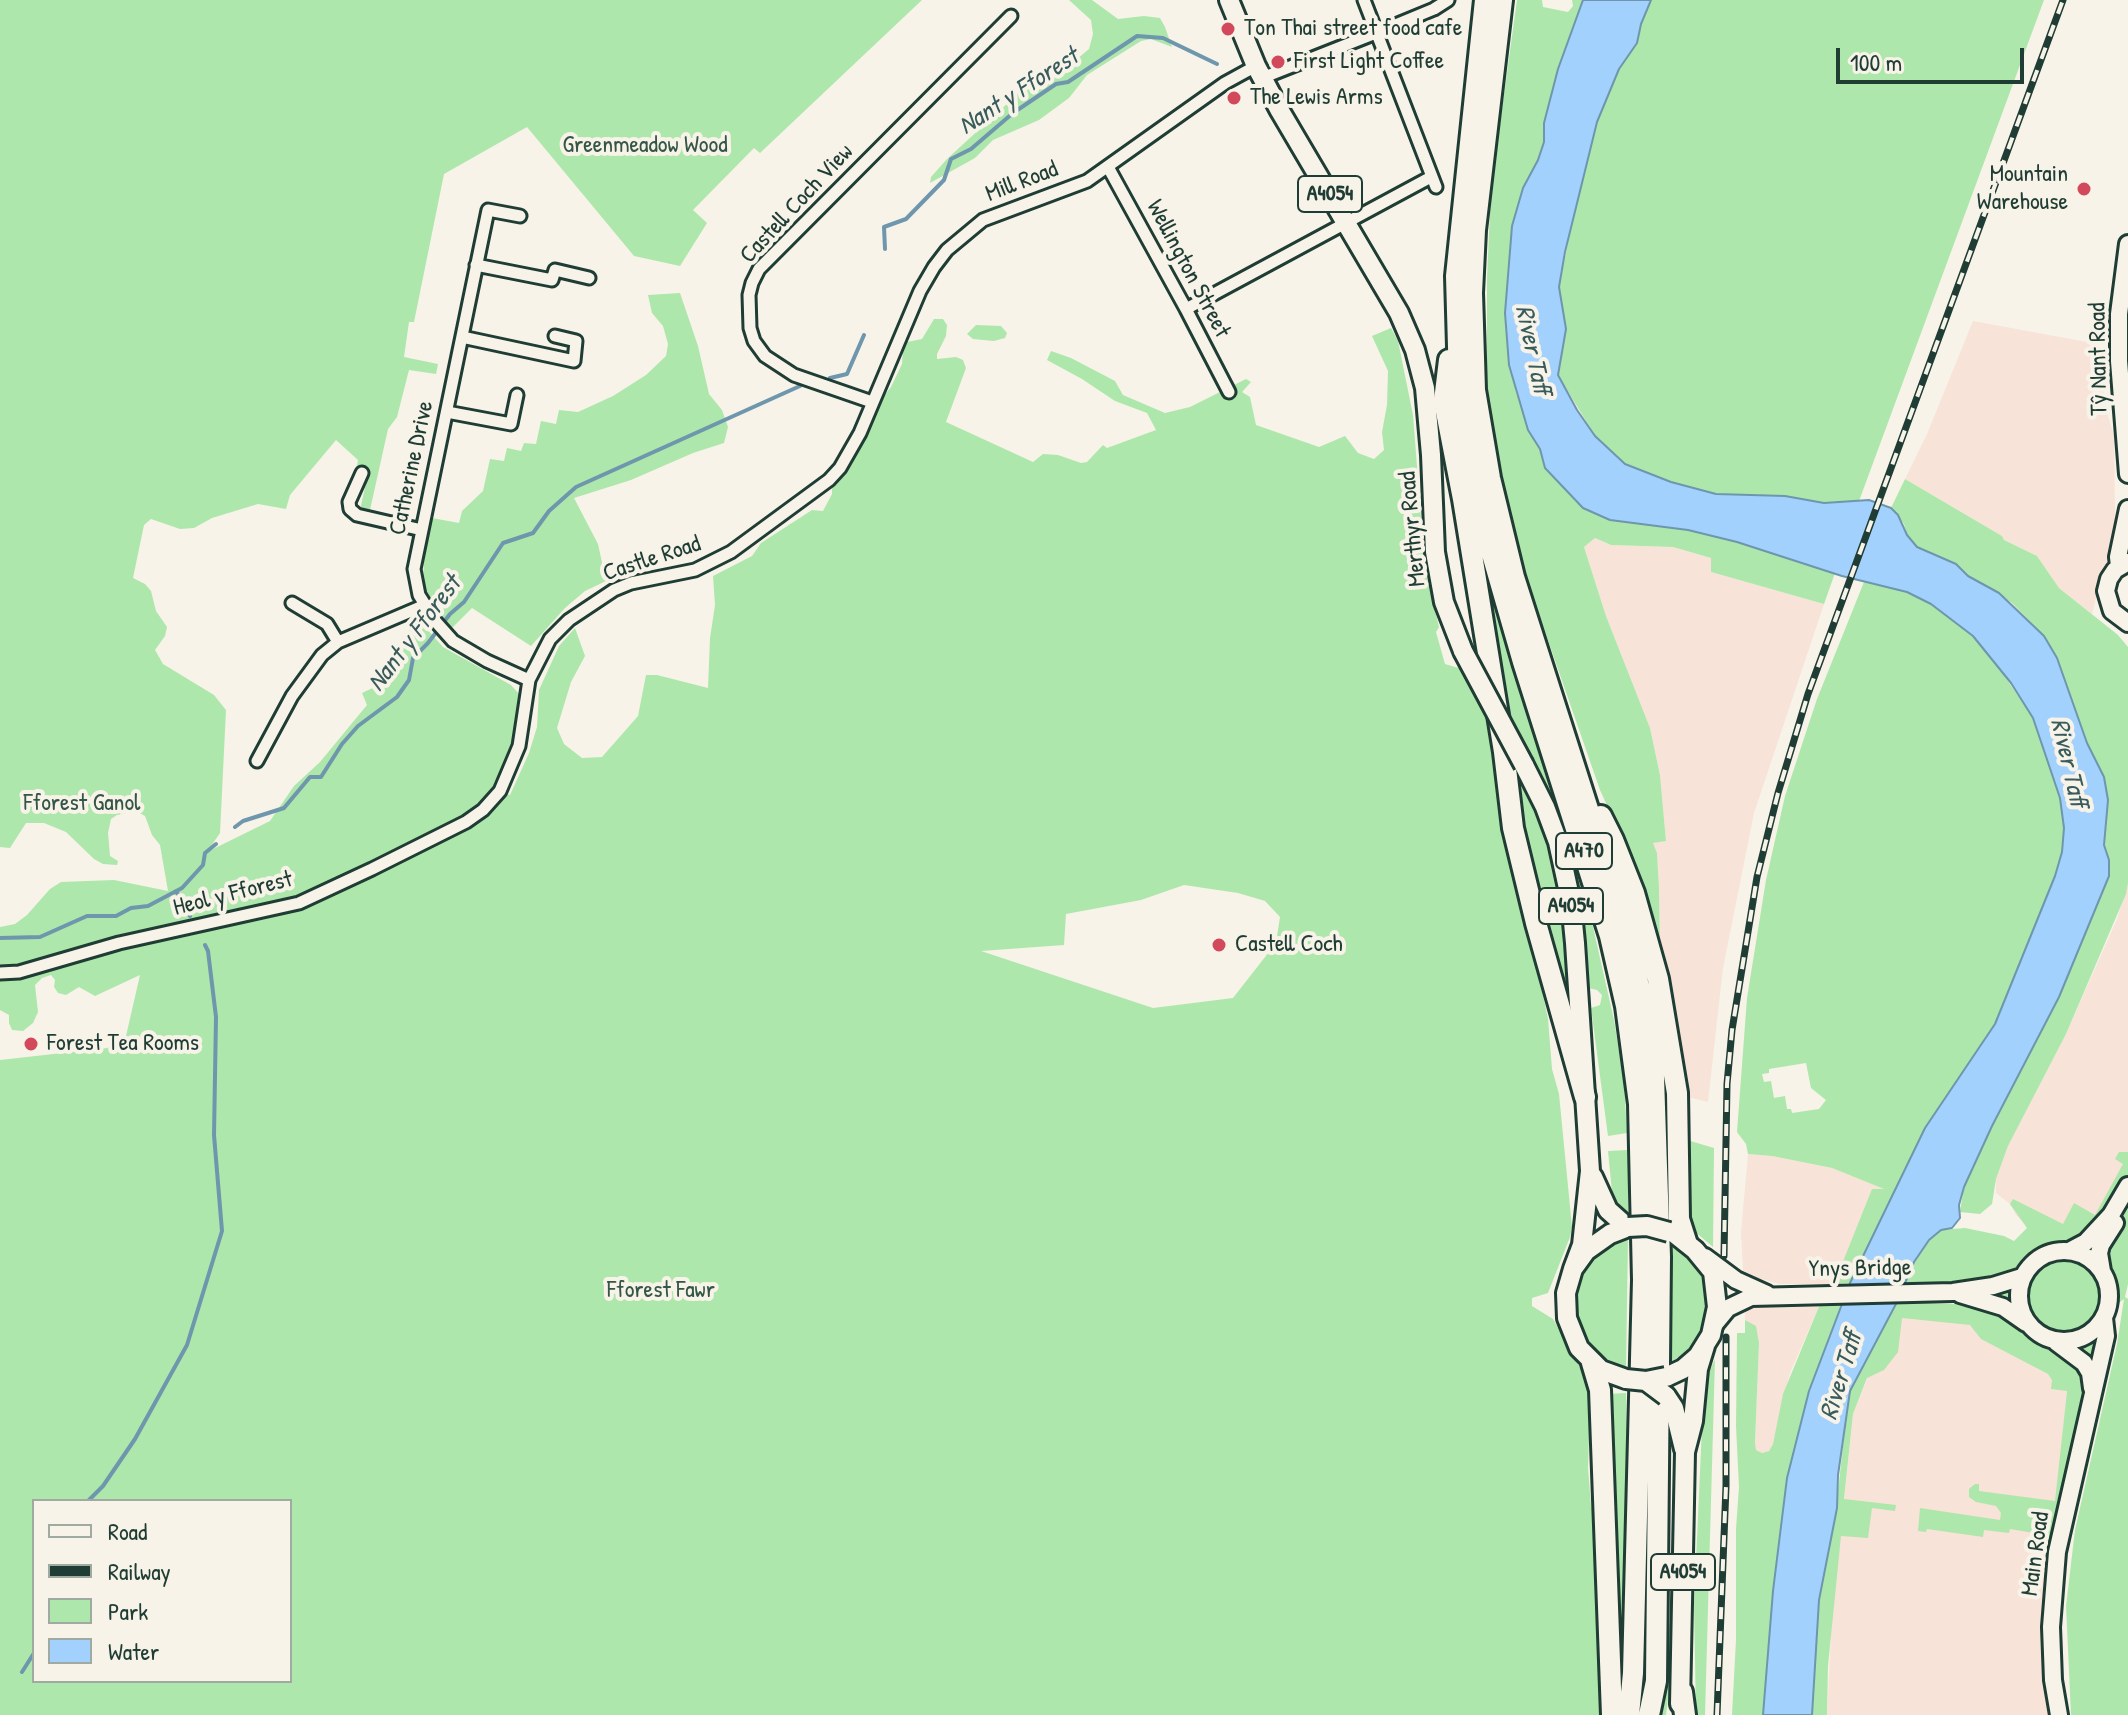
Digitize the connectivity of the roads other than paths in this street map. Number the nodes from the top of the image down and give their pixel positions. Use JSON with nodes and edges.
{"nodes":[{"id":1,"x":1229,"y":0,"type":"edge"},
{"id":2,"x":1364,"y":0,"type":"edge"},
{"id":3,"x":1448,"y":0,"type":"edge"},
{"id":4,"x":1485,"y":0,"type":"edge"},
{"id":5,"x":1502,"y":0,"type":"edge"},
{"id":6,"x":1011,"y":16,"type":"dead end"},
{"id":7,"x":1376,"y":33,"type":"junction"},
{"id":8,"x":1259,"y":72,"type":"junction"},
{"id":9,"x":1108,"y":167,"type":"junction"},
{"id":10,"x":520,"y":216,"type":"dead end"},
{"id":11,"x":1346,"y":221,"type":"junction"},
{"id":12,"x":2128,"y":244,"type":"edge"},
{"id":13,"x":476,"y":265,"type":"junction"},
{"id":14,"x":589,"y":278,"type":"dead end"},
{"id":15,"x":1186,"y":309,"type":"junction"},
{"id":16,"x":1456,"y":314,"type":"junction"},
{"id":17,"x":555,"y":336,"type":"dead end"},
{"id":18,"x":462,"y":337,"type":"junction"},
{"id":19,"x":1229,"y":392,"type":"dead end"},
{"id":20,"x":517,"y":395,"type":"dead end"},
{"id":21,"x":872,"y":402,"type":"junction"},
{"id":22,"x":447,"y":412,"type":"junction"},
{"id":23,"x":362,"y":473,"type":"dead end"},
{"id":24,"x":2128,"y":474,"type":"edge"},
{"id":25,"x":2128,"y":509,"type":"edge"},
{"id":26,"x":422,"y":530,"type":"junction"},
{"id":27,"x":2124,"y":564,"type":"edge"},
{"id":28,"x":292,"y":603,"type":"dead end"},
{"id":29,"x":425,"y":605,"type":"junction"},
{"id":30,"x":2128,"y":623,"type":"edge"},
{"id":31,"x":338,"y":642,"type":"junction"},
{"id":32,"x":529,"y":680,"type":"junction"},
{"id":33,"x":257,"y":761,"type":"dead end"},
{"id":34,"x":1577,"y":770,"type":"junction"},
{"id":35,"x":500,"y":791,"type":"joint"},
{"id":36,"x":0,"y":973,"type":"edge"},
{"id":37,"x":1585,"y":1097,"type":"junction"},
{"id":38,"x":1590,"y":1171,"type":"junction"},
{"id":39,"x":2128,"y":1186,"type":"edge"},
{"id":40,"x":2128,"y":1201,"type":"edge"},
{"id":41,"x":1628,"y":1227,"type":"junction"},
{"id":42,"x":1683,"y":1241,"type":"junction"},
{"id":43,"x":2069,"y":1251,"type":"junction"},
{"id":44,"x":1573,"y":1269,"type":"junction"},
{"id":45,"x":2102,"y":1272,"type":"junction"},
{"id":46,"x":2022,"y":1277,"type":"junction"},
{"id":47,"x":1953,"y":1292,"type":"junction"},
{"id":48,"x":1768,"y":1295,"type":"junction"},
{"id":49,"x":2104,"y":1318,"type":"junction"},
{"id":50,"x":2027,"y":1324,"type":"junction"},
{"id":51,"x":1714,"y":1325,"type":"junction"},
{"id":52,"x":2056,"y":1342,"type":"junction"},
{"id":53,"x":1705,"y":1346,"type":"junction"},
{"id":54,"x":1592,"y":1363,"type":"junction"},
{"id":55,"x":1646,"y":1381,"type":"junction"},
{"id":56,"x":2092,"y":1402,"type":"junction"},
{"id":57,"x":1685,"y":1452,"type":"junction"},
{"id":58,"x":1682,"y":1692,"type":"junction"},
{"id":59,"x":1612,"y":1715,"type":"edge"},
{"id":60,"x":1629,"y":1715,"type":"edge"},
{"id":61,"x":1649,"y":1715,"type":"edge"},
{"id":62,"x":1679,"y":1715,"type":"edge"},
{"id":63,"x":1685,"y":1715,"type":"edge"},
{"id":64,"x":2059,"y":1715,"type":"edge"}],
"edges":[{"from":1,"to":8,"type":"main road","name":"Merthyr Road","number":"A4054"},
{"from":2,"to":7,"type":"street"},
{"from":3,"to":7,"type":"street","name":"Mill Road"},
{"from":4,"to":16,"type":"highway","number":"A470"},
{"from":5,"to":34,"type":"highway","number":"A470"},
{"from":6,"to":21,"type":"street","name":"Castell Coch View"},
{"from":7,"to":8,"type":"street","name":"Mill Road"},
{"from":7,"to":11,"type":"street"},
{"from":8,"to":9,"type":"street","name":"Mill Road"},
{"from":8,"to":11,"type":"main road","name":"Merthyr Road","number":"A4054"},
{"from":9,"to":15,"type":"street","name":"Wellington Street"},
{"from":9,"to":21,"type":"street","name":"Mill Road"},
{"from":10,"to":13,"type":"street","name":"Catherine Drive"},
{"from":11,"to":15,"type":"street"},
{"from":11,"to":37,"type":"main road","name":"Merthyr Road","number":"A4054","bridge":true},
{"from":12,"to":24,"type":"main road","name":"Tŷ Nant Road"},
{"from":13,"to":14,"type":"street"},
{"from":13,"to":18,"type":"street","name":"Catherine Drive"},
{"from":15,"to":19,"type":"street","name":"Wellington Street"},
{"from":16,"to":37,"type":"highway"},
{"from":16,"to":60,"type":"highway","number":"A470"},
{"from":17,"to":18,"type":"street"},
{"from":18,"to":22,"type":"street","name":"Catherine Drive"},
{"from":20,"to":22,"type":"street"},
{"from":21,"to":32,"type":"street","name":"Castle Road"},
{"from":22,"to":26,"type":"street","name":"Catherine Drive"},
{"from":23,"to":26,"type":"street"},
{"from":25,"to":27,"type":"main road"},
{"from":26,"to":29,"type":"street","name":"Catherine Drive"},
{"from":27,"to":30,"type":"main road"},
{"from":28,"to":31,"type":"street"},
{"from":29,"to":31,"type":"street"},
{"from":29,"to":32,"type":"street","name":"Catherine Drive"},
{"from":31,"to":33,"type":"street"},
{"from":32,"to":35,"type":"street","name":"Castle Road"},
{"from":34,"to":42,"type":"highway"},
{"from":34,"to":61,"type":"highway","number":"A470"},
{"from":35,"to":36,"type":"street","name":"Heol y Fforest"},
{"from":37,"to":38,"type":"main road","name":"Merthyr Road","number":"A4054"},
{"from":38,"to":41,"type":"main road","name":"Merthyr Road","number":"A4054"},
{"from":38,"to":44,"type":"main road","name":"Merthyr Road","number":"A4054"},
{"from":39,"to":43,"type":"main road"},
{"from":40,"to":45,"type":"main road"},
{"from":41,"to":42,"type":"main road","bridge":true},
{"from":41,"to":44,"type":"main road"},
{"from":42,"to":48,"type":"main road","name":"Ynys Bridge"},
{"from":42,"to":51,"type":"main road"},
{"from":43,"to":45,"type":"main road"},
{"from":43,"to":46,"type":"main road"},
{"from":44,"to":54,"type":"main road"},
{"from":45,"to":49,"type":"main road"},
{"from":46,"to":47,"type":"main road","name":"Ynys Bridge"},
{"from":46,"to":50,"type":"main road"},
{"from":47,"to":48,"type":"main road","name":"Ynys Bridge"},
{"from":47,"to":50,"type":"main road","name":"Ynys Bridge"},
{"from":48,"to":51,"type":"main road","name":"Ynys Bridge"},
{"from":49,"to":52,"type":"main road"},
{"from":49,"to":56,"type":"main road","name":"Main Road"},
{"from":50,"to":52,"type":"main road"},
{"from":51,"to":53,"type":"main road"},
{"from":52,"to":56,"type":"main road","name":"Main Road"},
{"from":53,"to":55,"type":"main road","bridge":true},
{"from":53,"to":57,"type":"main road","number":"A4054"},
{"from":54,"to":55,"type":"main road","bridge":true},
{"from":54,"to":59,"type":"highway"},
{"from":55,"to":57,"type":"main road","number":"A4054","bridge":true},
{"from":56,"to":64,"type":"main road","name":"Main Road"},
{"from":57,"to":58,"type":"main road","number":"A4054"},
{"from":58,"to":62,"type":"main road","number":"A4054"},
{"from":58,"to":63,"type":"highway"}]}
